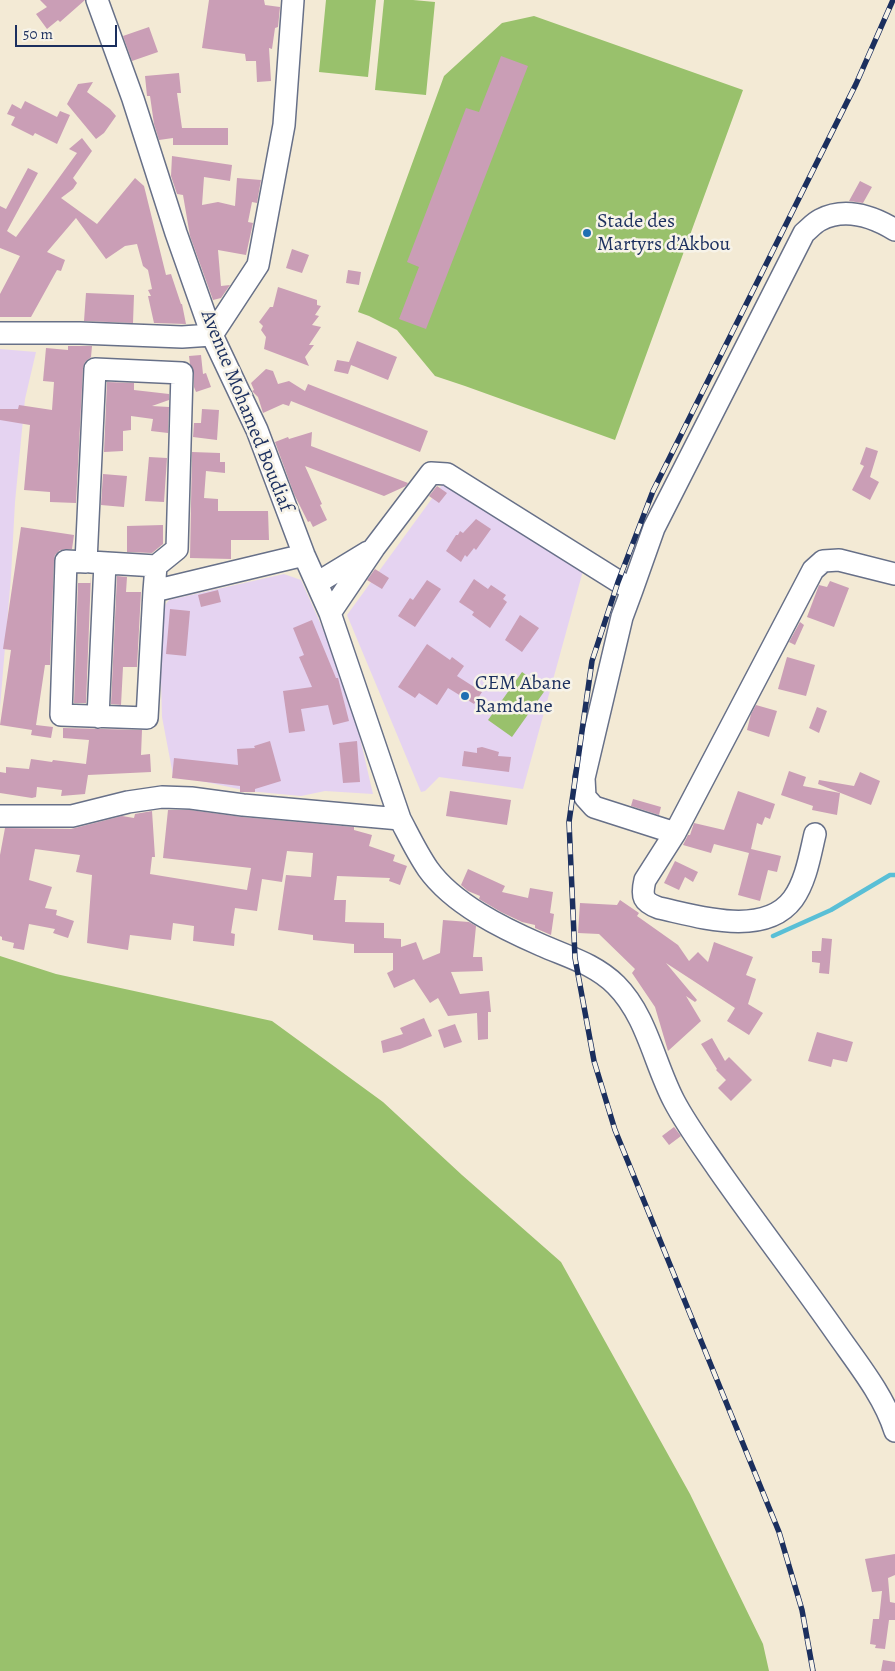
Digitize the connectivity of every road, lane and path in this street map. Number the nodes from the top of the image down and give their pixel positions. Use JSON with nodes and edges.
{"nodes":[{"id":1,"x":96,"y":0,"type":"edge"},
{"id":2,"x":293,"y":0,"type":"edge"},
{"id":3,"x":895,"y":230,"type":"edge"},
{"id":4,"x":0,"y":333,"type":"edge"},
{"id":5,"x":212,"y":335,"type":"junction"},
{"id":6,"x":374,"y":548,"type":"junction"},
{"id":7,"x":304,"y":555,"type":"junction"},
{"id":8,"x":96,"y":562,"type":"junction"},
{"id":9,"x":156,"y":566,"type":"junction"},
{"id":10,"x":895,"y":574,"type":"edge"},
{"id":11,"x":317,"y":583,"type":"junction"},
{"id":12,"x":632,"y":590,"type":"junction"},
{"id":13,"x":154,"y":591,"type":"junction"},
{"id":14,"x":330,"y":613,"type":"junction"},
{"id":15,"x":98,"y":717,"type":"junction"},
{"id":16,"x":0,"y":816,"type":"edge"},
{"id":17,"x":400,"y":819,"type":"junction"},
{"id":18,"x":675,"y":833,"type":"junction"},
{"id":19,"x":815,"y":834,"type":"dead end"},
{"id":20,"x":895,"y":1431,"type":"edge"}],
"edges":[{"from":1,"to":5,"type":"street","name":"Avenue Mohamed Boudiaf"},
{"from":2,"to":5,"type":"street"},
{"from":3,"to":12,"type":"street"},
{"from":4,"to":5,"type":"street"},
{"from":5,"to":7,"type":"street","name":"Avenue Mohamed Boudiaf"},
{"from":6,"to":11,"type":"street"},
{"from":6,"to":12,"type":"street"},
{"from":6,"to":14,"type":"street"},
{"from":7,"to":11,"type":"street","name":"Avenue Mohamed Boudiaf"},
{"from":7,"to":13,"type":"street"},
{"from":8,"to":9,"type":"street"},
{"from":8,"to":9,"type":"street"},
{"from":8,"to":15,"type":"street"},
{"from":8,"to":15,"type":"street"},
{"from":9,"to":13,"type":"street"},
{"from":10,"to":18,"type":"street"},
{"from":11,"to":14,"type":"street","name":"Avenue Mohamed Boudiaf"},
{"from":12,"to":18,"type":"street"},
{"from":13,"to":15,"type":"street"},
{"from":14,"to":17,"type":"street","name":"Avenue Mohamed Boudiaf"},
{"from":16,"to":17,"type":"street"},
{"from":17,"to":20,"type":"street","name":"Avenue Mohamed Boudiaf"},
{"from":18,"to":19,"type":"street"}]}
